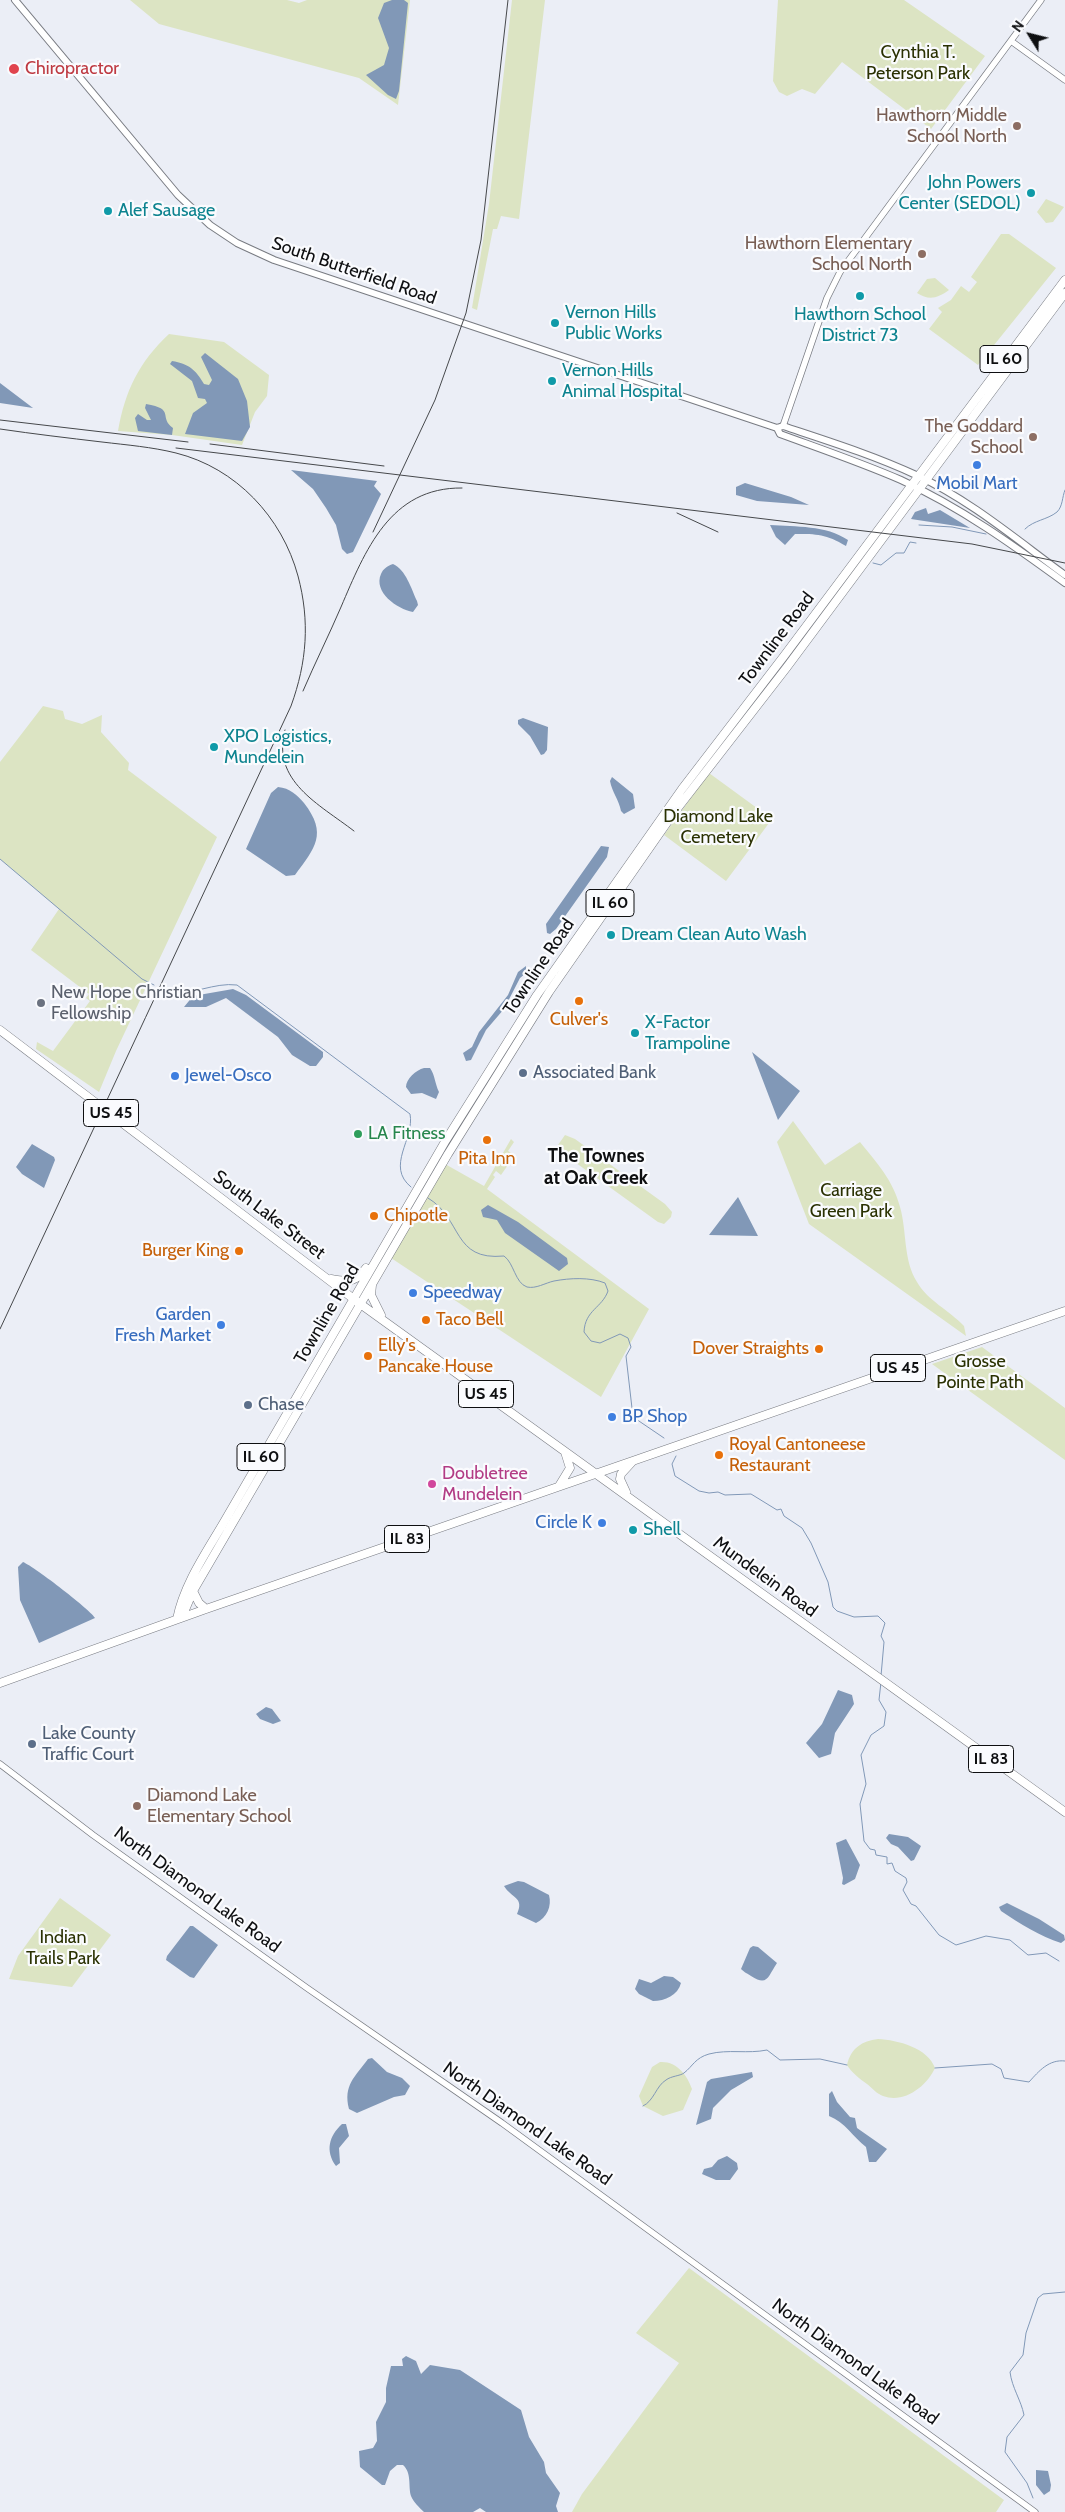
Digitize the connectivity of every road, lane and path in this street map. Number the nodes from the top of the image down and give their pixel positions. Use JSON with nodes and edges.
{"nodes":[{"id":1,"x":15,"y":0,"type":"edge"},
{"id":2,"x":1041,"y":0,"type":"edge"},
{"id":3,"x":1011,"y":41,"type":"junction"},
{"id":4,"x":1065,"y":80,"type":"edge"},
{"id":5,"x":1065,"y":280,"type":"edge"},
{"id":6,"x":1065,"y":294,"type":"edge"},
{"id":7,"x":780,"y":427,"type":"junction"},
{"id":8,"x":921,"y":478,"type":"junction"},
{"id":9,"x":914,"y":487,"type":"junction"},
{"id":10,"x":1065,"y":575,"type":"edge"},
{"id":11,"x":1065,"y":583,"type":"edge"},
{"id":12,"x":0,"y":1030,"type":"edge"},
{"id":13,"x":383,"y":1247,"type":"junction"},
{"id":14,"x":328,"y":1279,"type":"junction"},
{"id":15,"x":372,"y":1281,"type":"junction"},
{"id":16,"x":356,"y":1300,"type":"junction"},
{"id":17,"x":1065,"y":1311,"type":"edge"},
{"id":18,"x":389,"y":1324,"type":"junction"},
{"id":19,"x":564,"y":1450,"type":"junction"},
{"id":20,"x":633,"y":1460,"type":"junction"},
{"id":21,"x":596,"y":1473,"type":"junction"},
{"id":22,"x":559,"y":1486,"type":"junction"},
{"id":23,"x":629,"y":1497,"type":"junction"},
{"id":24,"x":193,"y":1591,"type":"junction"},
{"id":25,"x":206,"y":1608,"type":"junction"},
{"id":26,"x":179,"y":1618,"type":"junction"},
{"id":27,"x":0,"y":1682,"type":"edge"},
{"id":28,"x":0,"y":1764,"type":"edge"},
{"id":29,"x":1065,"y":1812,"type":"edge"},
{"id":30,"x":1035,"y":2512,"type":"edge"}],
"edges":[{"from":1,"to":7,"type":"main road","name":"South Butterfield Road"},
{"from":2,"to":3,"type":"street"},
{"from":3,"to":4,"type":"street"},
{"from":3,"to":7,"type":"street"},
{"from":5,"to":8,"type":"main road","name":"Townline Road","number":"IL 60"},
{"from":6,"to":8,"type":"main road","name":"Townline Road","number":"IL 60"},
{"from":7,"to":8,"type":"main road","name":"South Butterfield Road"},
{"from":7,"to":9,"type":"main road","name":"South Butterfield Road"},
{"from":8,"to":9,"type":"main road","name":"Townline Road","number":"IL 60"},
{"from":8,"to":10,"type":"main road","name":"South Butterfield Road"},
{"from":9,"to":11,"type":"main road","name":"South Butterfield Road"},
{"from":9,"to":13,"type":"main road","name":"Townline Road","number":"IL 60"},
{"from":9,"to":15,"type":"main road","name":"Townline Road","number":"IL 60"},
{"from":12,"to":14,"type":"main road","name":"South Lake Street","number":"US 45"},
{"from":13,"to":14,"type":"main road"},
{"from":13,"to":16,"type":"main road","name":"Townline Road","number":"IL 60"},
{"from":14,"to":16,"type":"main road","name":"South Lake Street","number":"US 45"},
{"from":15,"to":16,"type":"main road","name":"Townline Road","number":"IL 60"},
{"from":15,"to":18,"type":"main road"},
{"from":16,"to":18,"type":"main road","name":"South Lake Street","number":"US 45"},
{"from":16,"to":24,"type":"main road","name":"Townline Road","number":"IL 60"},
{"from":16,"to":26,"type":"main road","name":"Townline Road","number":"IL 60"},
{"from":17,"to":20,"type":"main road","number":"US 45"},
{"from":18,"to":19,"type":"main road","name":"South Lake Street","number":"US 45"},
{"from":19,"to":21,"type":"main road","name":"South Lake Street","number":"US 45"},
{"from":19,"to":22,"type":"main road"},
{"from":20,"to":21,"type":"main road","number":"US 45"},
{"from":20,"to":23,"type":"main road"},
{"from":21,"to":22,"type":"main road","number":"IL 83"},
{"from":21,"to":23,"type":"main road","name":"Mundelein Road","number":"IL 83"},
{"from":22,"to":25,"type":"main road","number":"IL 83"},
{"from":23,"to":29,"type":"main road","name":"Mundelein Road","number":"IL 83"},
{"from":24,"to":25,"type":"main road"},
{"from":24,"to":26,"type":"main road","name":"Townline Road","number":"IL 60"},
{"from":25,"to":26,"type":"main road","number":"IL 83"},
{"from":26,"to":27,"type":"main road"},
{"from":28,"to":30,"type":"street","name":"North Diamond Lake Road"}]}
